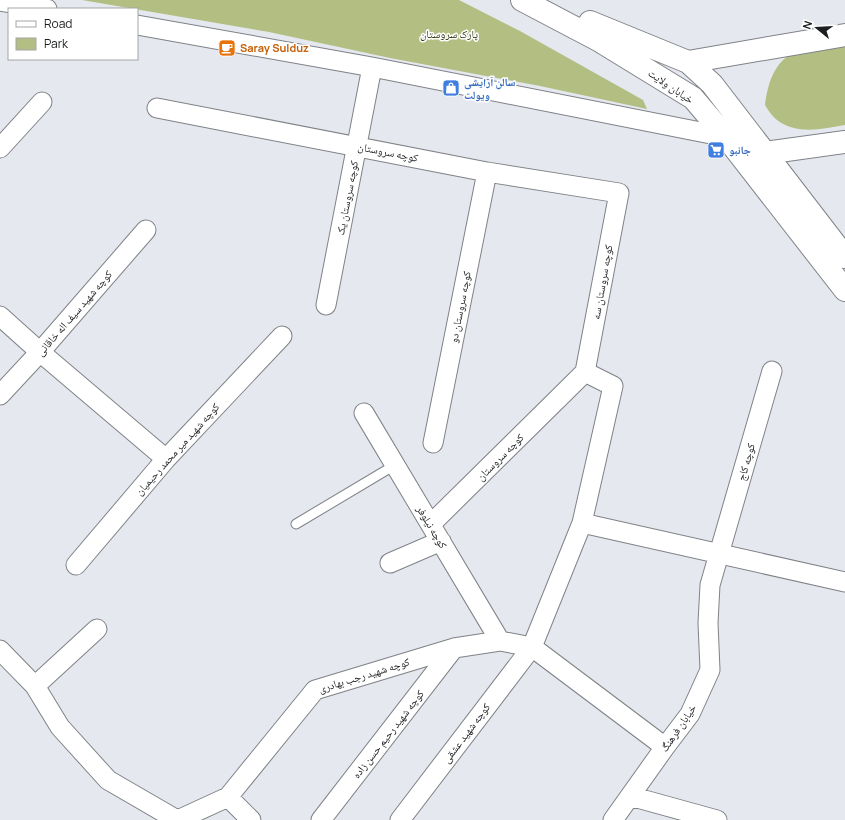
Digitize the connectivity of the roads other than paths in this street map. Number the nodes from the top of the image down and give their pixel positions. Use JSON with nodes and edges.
{"nodes":[{"id":1,"x":522,"y":0,"type":"edge"},
{"id":2,"x":550,"y":0,"type":"edge"},
{"id":3,"x":0,"y":1,"type":"edge"},
{"id":4,"x":41,"y":8,"type":"edge"},
{"id":5,"x":138,"y":25,"type":"edge"},
{"id":6,"x":845,"y":35,"type":"edge"},
{"id":7,"x":688,"y":62,"type":"junction"},
{"id":8,"x":372,"y":67,"type":"junction"},
{"id":9,"x":42,"y":102,"type":"dead end"},
{"id":10,"x":157,"y":108,"type":"dead end"},
{"id":11,"x":726,"y":137,"type":"junction"},
{"id":12,"x":845,"y":142,"type":"edge"},
{"id":13,"x":357,"y":146,"type":"junction"},
{"id":14,"x":0,"y":148,"type":"edge"},
{"id":15,"x":765,"y":153,"type":"junction"},
{"id":16,"x":487,"y":172,"type":"junction"},
{"id":17,"x":618,"y":193,"type":"joint"},
{"id":18,"x":146,"y":230,"type":"dead end"},
{"id":19,"x":845,"y":257,"type":"edge"},
{"id":20,"x":845,"y":290,"type":"edge"},
{"id":21,"x":326,"y":305,"type":"dead end"},
{"id":22,"x":0,"y":316,"type":"edge"},
{"id":23,"x":282,"y":336,"type":"dead end"},
{"id":24,"x":40,"y":352,"type":"junction"},
{"id":25,"x":772,"y":371,"type":"dead end"},
{"id":26,"x":585,"y":372,"type":"junction"},
{"id":27,"x":0,"y":394,"type":"edge"},
{"id":28,"x":364,"y":413,"type":"dead end"},
{"id":29,"x":433,"y":443,"type":"dead end"},
{"id":30,"x":166,"y":459,"type":"junction"},
{"id":31,"x":395,"y":465,"type":"junction"},
{"id":32,"x":582,"y":523,"type":"junction"},
{"id":33,"x":296,"y":524,"type":"dead end"},
{"id":34,"x":431,"y":524,"type":"junction"},
{"id":35,"x":441,"y":541,"type":"junction"},
{"id":36,"x":719,"y":554,"type":"junction"},
{"id":37,"x":390,"y":563,"type":"dead end"},
{"id":38,"x":76,"y":565,"type":"dead end"},
{"id":39,"x":845,"y":582,"type":"edge"},
{"id":40,"x":97,"y":629,"type":"dead end"},
{"id":41,"x":500,"y":641,"type":"junction"},
{"id":42,"x":532,"y":647,"type":"junction"},
{"id":43,"x":454,"y":648,"type":"junction"},
{"id":44,"x":0,"y":650,"type":"edge"},
{"id":45,"x":35,"y":686,"type":"junction"},
{"id":46,"x":665,"y":747,"type":"junction"},
{"id":47,"x":630,"y":796,"type":"junction"},
{"id":48,"x":228,"y":797,"type":"junction"},
{"id":49,"x":178,"y":820,"type":"edge"},
{"id":50,"x":251,"y":820,"type":"edge"},
{"id":51,"x":321,"y":820,"type":"edge"},
{"id":52,"x":400,"y":820,"type":"edge"},
{"id":53,"x":613,"y":820,"type":"edge"},
{"id":54,"x":717,"y":820,"type":"edge"}],
"edges":[{"from":1,"to":11,"type":"main road","name":"خیابان ولایت"},
{"from":2,"to":7,"type":"main road"},
{"from":3,"to":4,"type":"street"},
{"from":5,"to":8,"type":"street"},
{"from":6,"to":7,"type":"main road"},
{"from":7,"to":15,"type":"main road"},
{"from":8,"to":11,"type":"street"},
{"from":8,"to":13,"type":"street","name":"کوچه سروستان یک"},
{"from":9,"to":14,"type":"street"},
{"from":10,"to":13,"type":"street","name":"کوچه سروستان"},
{"from":11,"to":20,"type":"main road","name":"خیابان ولایت"},
{"from":12,"to":15,"type":"main road"},
{"from":13,"to":16,"type":"street","name":"کوچه سروستان"},
{"from":13,"to":21,"type":"street","name":"کوچه سروستان یک"},
{"from":15,"to":19,"type":"main road"},
{"from":16,"to":17,"type":"street","name":"کوچه سروستان"},
{"from":16,"to":29,"type":"street","name":"کوچه سروستان دو"},
{"from":17,"to":26,"type":"street","name":"کوچه سروستان سه"},
{"from":18,"to":24,"type":"street","name":"کوچه شهید سیف اله خاقانی"},
{"from":22,"to":24,"type":"street"},
{"from":23,"to":30,"type":"street","name":"کوچه شهید میر محمد رحیمیان"},
{"from":24,"to":27,"type":"street","name":"کوچه شهید سیف اله خاقانی"},
{"from":24,"to":30,"type":"street"},
{"from":25,"to":36,"type":"street","name":"کوچه کاج"},
{"from":26,"to":32,"type":"street","name":"کوچه شهید عشقی"},
{"from":26,"to":34,"type":"street","name":"کوچه سروستان"},
{"from":28,"to":31,"type":"street","name":"کوچه نیلوفر"},
{"from":30,"to":38,"type":"street","name":"کوچه شهید میر محمد رحیمیان"},
{"from":31,"to":33,"type":"lane"},
{"from":31,"to":34,"type":"street","name":"کوچه نیلوفر"},
{"from":32,"to":36,"type":"street"},
{"from":32,"to":42,"type":"street","name":"کوچه شهید عشقی"},
{"from":34,"to":35,"type":"street","name":"کوچه نیلوفر"},
{"from":35,"to":37,"type":"street"},
{"from":35,"to":41,"type":"street","name":"کوچه نیلوفر"},
{"from":36,"to":39,"type":"street"},
{"from":36,"to":46,"type":"street","name":"خیابان فرهنگ"},
{"from":40,"to":45,"type":"street"},
{"from":41,"to":42,"type":"street","name":"کوچه شهید رجب بهادری"},
{"from":41,"to":43,"type":"street","name":"کوچه شهید رجب بهادری"},
{"from":42,"to":46,"type":"street"},
{"from":42,"to":52,"type":"street","name":"کوچه شهید عشقی"},
{"from":43,"to":48,"type":"street","name":"کوچه شهید رجب بهادری"},
{"from":43,"to":51,"type":"street","name":"کوچه شهید رحیم حسن زاده"},
{"from":44,"to":45,"type":"street"},
{"from":45,"to":49,"type":"street"},
{"from":46,"to":47,"type":"street","name":"خیابان فرهنگ"},
{"from":47,"to":53,"type":"street","name":"خیابان فرهنگ"},
{"from":47,"to":54,"type":"street"},
{"from":48,"to":49,"type":"street","name":"کوچه شهید رجب بهادری"},
{"from":48,"to":50,"type":"street"}]}
